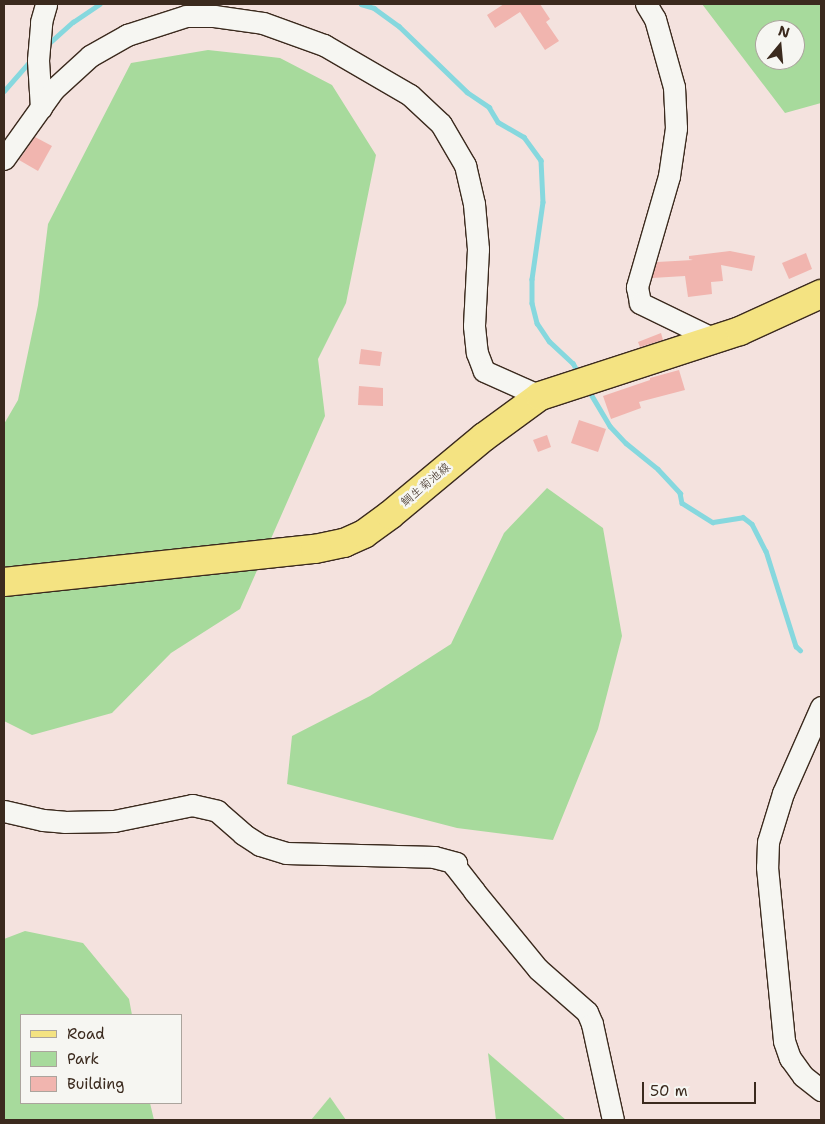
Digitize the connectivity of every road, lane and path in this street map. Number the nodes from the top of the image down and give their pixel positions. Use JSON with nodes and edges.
{"nodes":[{"id":1,"x":46,"y":4,"type":"edge"},
{"id":2,"x":646,"y":4,"type":"edge"},
{"id":3,"x":41,"y":108,"type":"junction"},
{"id":4,"x":4,"y":159,"type":"edge"},
{"id":5,"x":821,"y":294,"type":"edge"},
{"id":6,"x":714,"y":339,"type":"junction"},
{"id":7,"x":540,"y":396,"type":"junction"},
{"id":8,"x":4,"y":582,"type":"edge"},
{"id":9,"x":821,"y":707,"type":"edge"},
{"id":10,"x":4,"y":811,"type":"edge"},
{"id":11,"x":821,"y":1090,"type":"edge"},
{"id":12,"x":613,"y":1120,"type":"edge"}],
"edges":[{"from":1,"to":3,"type":"street"},
{"from":2,"to":6,"type":"street"},
{"from":3,"to":4,"type":"street"},
{"from":3,"to":7,"type":"street"},
{"from":5,"to":6,"type":"main road","name":"鯛生菊池線"},
{"from":6,"to":7,"type":"main road","name":"鯛生菊池線"},
{"from":7,"to":8,"type":"main road","name":"鯛生菊池線"},
{"from":9,"to":11,"type":"street"},
{"from":10,"to":12,"type":"street"}]}
